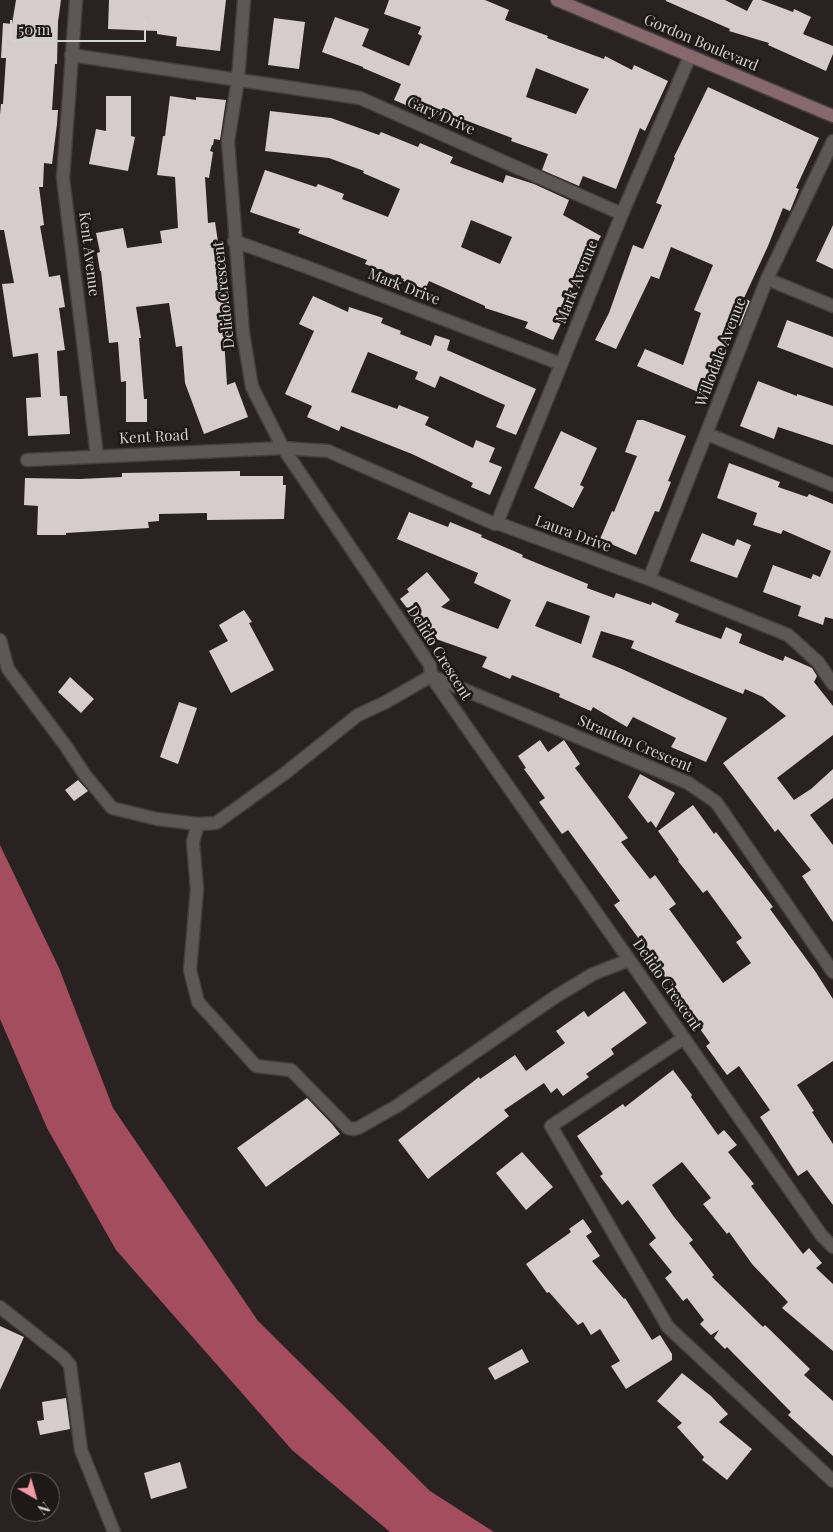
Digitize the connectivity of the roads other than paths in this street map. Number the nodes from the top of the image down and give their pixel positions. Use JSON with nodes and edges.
{"nodes":[{"id":1,"x":76,"y":0,"type":"edge"},
{"id":2,"x":244,"y":0,"type":"edge"},
{"id":3,"x":557,"y":0,"type":"edge"},
{"id":4,"x":71,"y":55,"type":"junction"},
{"id":5,"x":690,"y":56,"type":"junction"},
{"id":6,"x":238,"y":80,"type":"junction"},
{"id":7,"x":833,"y":116,"type":"edge"},
{"id":8,"x":833,"y":140,"type":"edge"},
{"id":9,"x":622,"y":214,"type":"junction"},
{"id":10,"x":234,"y":241,"type":"junction"},
{"id":11,"x":767,"y":279,"type":"junction"},
{"id":12,"x":833,"y":306,"type":"edge"},
{"id":13,"x":561,"y":364,"type":"junction"},
{"id":14,"x":706,"y":434,"type":"junction"},
{"id":15,"x":284,"y":448,"type":"junction"},
{"id":16,"x":97,"y":456,"type":"junction"},
{"id":17,"x":27,"y":460,"type":"dead end"},
{"id":18,"x":833,"y":485,"type":"edge"},
{"id":19,"x":496,"y":523,"type":"junction"},
{"id":20,"x":649,"y":579,"type":"junction"},
{"id":21,"x":0,"y":640,"type":"edge"},
{"id":22,"x":431,"y":676,"type":"junction"},
{"id":23,"x":833,"y":684,"type":"edge"},
{"id":24,"x":198,"y":824,"type":"junction"},
{"id":25,"x":629,"y":960,"type":"junction"},
{"id":26,"x":833,"y":972,"type":"edge"},
{"id":27,"x":684,"y":1038,"type":"junction"},
{"id":28,"x":833,"y":1247,"type":"edge"},
{"id":29,"x":0,"y":1307,"type":"edge"},
{"id":30,"x":833,"y":1482,"type":"edge"},
{"id":31,"x":114,"y":1532,"type":"edge"}],
"edges":[{"from":1,"to":4,"type":"street","name":"Kent Avenue"},
{"from":2,"to":6,"type":"street","name":"Delido Crescent"},
{"from":3,"to":5,"type":"street","name":"Gordon Boulevard"},
{"from":4,"to":6,"type":"street"},
{"from":4,"to":16,"type":"street","name":"Kent Avenue"},
{"from":5,"to":7,"type":"street","name":"Gordon Boulevard"},
{"from":5,"to":9,"type":"street","name":"Mark Avenue"},
{"from":6,"to":9,"type":"street","name":"Gary Drive"},
{"from":6,"to":10,"type":"street","name":"Delido Crescent"},
{"from":8,"to":11,"type":"street","name":"Willodale Avenue"},
{"from":9,"to":13,"type":"street","name":"Mark Avenue"},
{"from":10,"to":13,"type":"street","name":"Mark Drive"},
{"from":10,"to":15,"type":"street","name":"Delido Crescent"},
{"from":11,"to":12,"type":"street"},
{"from":11,"to":14,"type":"street","name":"Willodale Avenue"},
{"from":13,"to":19,"type":"street","name":"Mark Avenue"},
{"from":14,"to":18,"type":"street"},
{"from":14,"to":20,"type":"street","name":"Willodale Avenue"},
{"from":15,"to":16,"type":"street","name":"Kent Road"},
{"from":15,"to":19,"type":"street","name":"Laura Drive"},
{"from":15,"to":22,"type":"street","name":"Delido Crescent"},
{"from":16,"to":17,"type":"street","name":"Kent Road"},
{"from":19,"to":20,"type":"street","name":"Laura Drive"},
{"from":20,"to":23,"type":"street","name":"Laura Drive"},
{"from":21,"to":24,"type":"street"},
{"from":22,"to":24,"type":"street"},
{"from":22,"to":25,"type":"street","name":"Delido Crescent"},
{"from":22,"to":26,"type":"street","name":"Strauton Crescent"},
{"from":24,"to":25,"type":"street"},
{"from":25,"to":27,"type":"street","name":"Delido Crescent"},
{"from":27,"to":28,"type":"street","name":"Delido Crescent"},
{"from":27,"to":30,"type":"street"},
{"from":29,"to":31,"type":"street"}]}
